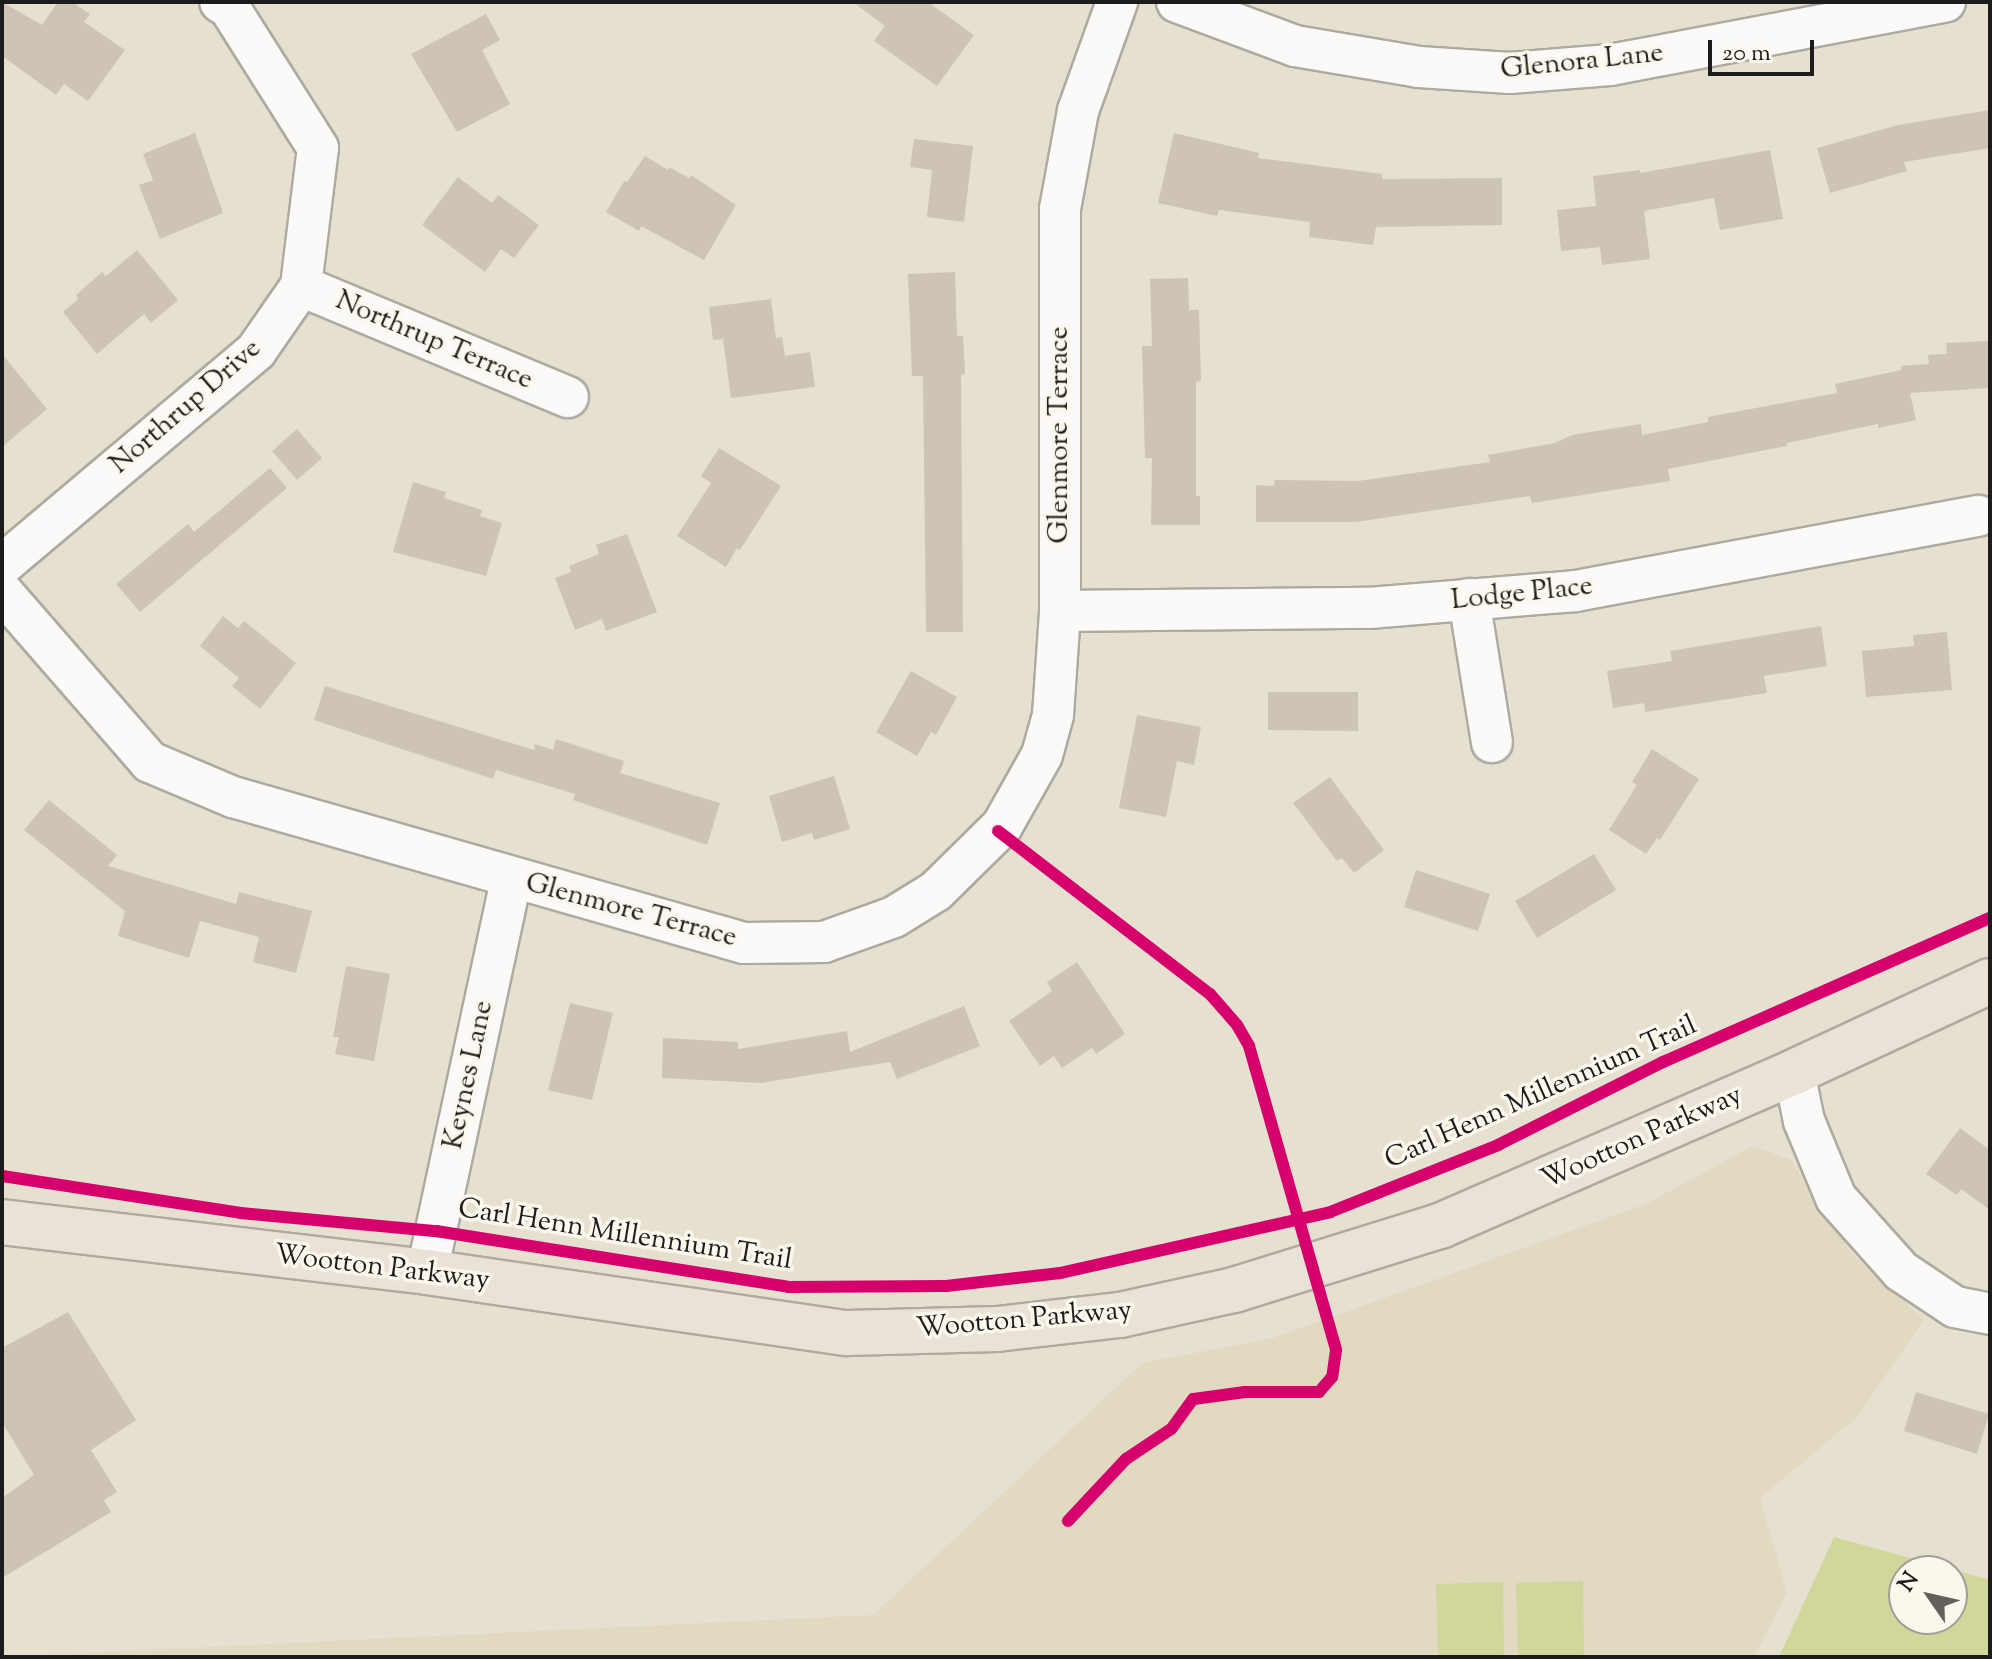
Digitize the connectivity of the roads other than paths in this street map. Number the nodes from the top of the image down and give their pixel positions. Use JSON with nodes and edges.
{"nodes":[{"id":1,"x":220,"y":2,"type":"edge"},
{"id":2,"x":1117,"y":2,"type":"edge"},
{"id":3,"x":1177,"y":2,"type":"edge"},
{"id":4,"x":1945,"y":2,"type":"edge"},
{"id":5,"x":301,"y":286,"type":"junction"},
{"id":6,"x":568,"y":397,"type":"dead end"},
{"id":7,"x":1978,"y":516,"type":"dead end"},
{"id":8,"x":2,"y":565,"type":"edge"},
{"id":9,"x":2,"y":592,"type":"edge"},
{"id":10,"x":1469,"y":599,"type":"junction"},
{"id":11,"x":1060,"y":611,"type":"junction"},
{"id":12,"x":1492,"y":742,"type":"dead end"},
{"id":13,"x":511,"y":879,"type":"junction"},
{"id":14,"x":1990,"y":981,"type":"edge"},
{"id":15,"x":1794,"y":1072,"type":"junction"},
{"id":16,"x":2,"y":1222,"type":"edge"},
{"id":17,"x":427,"y":1272,"type":"junction"},
{"id":18,"x":1990,"y":1314,"type":"edge"}],
"edges":[{"from":1,"to":5,"type":"street","name":"Northrup Drive"},
{"from":2,"to":11,"type":"street","name":"Glenmore Terrace"},
{"from":3,"to":4,"type":"street","name":"Glenora Lane"},
{"from":5,"to":6,"type":"street","name":"Northrup Terrace"},
{"from":5,"to":8,"type":"street","name":"Northrup Drive"},
{"from":7,"to":10,"type":"street","name":"Lodge Place"},
{"from":9,"to":13,"type":"street","name":"Glenmore Terrace"},
{"from":10,"to":11,"type":"street","name":"Lodge Place"},
{"from":10,"to":12,"type":"street"},
{"from":11,"to":13,"type":"street","name":"Glenmore Terrace"},
{"from":13,"to":17,"type":"street","name":"Keynes Lane"},
{"from":14,"to":15,"type":"main road","name":"Wootton Parkway"},
{"from":15,"to":17,"type":"main road","name":"Wootton Parkway"},
{"from":15,"to":18,"type":"street"},
{"from":16,"to":17,"type":"main road","name":"Wootton Parkway"}]}
